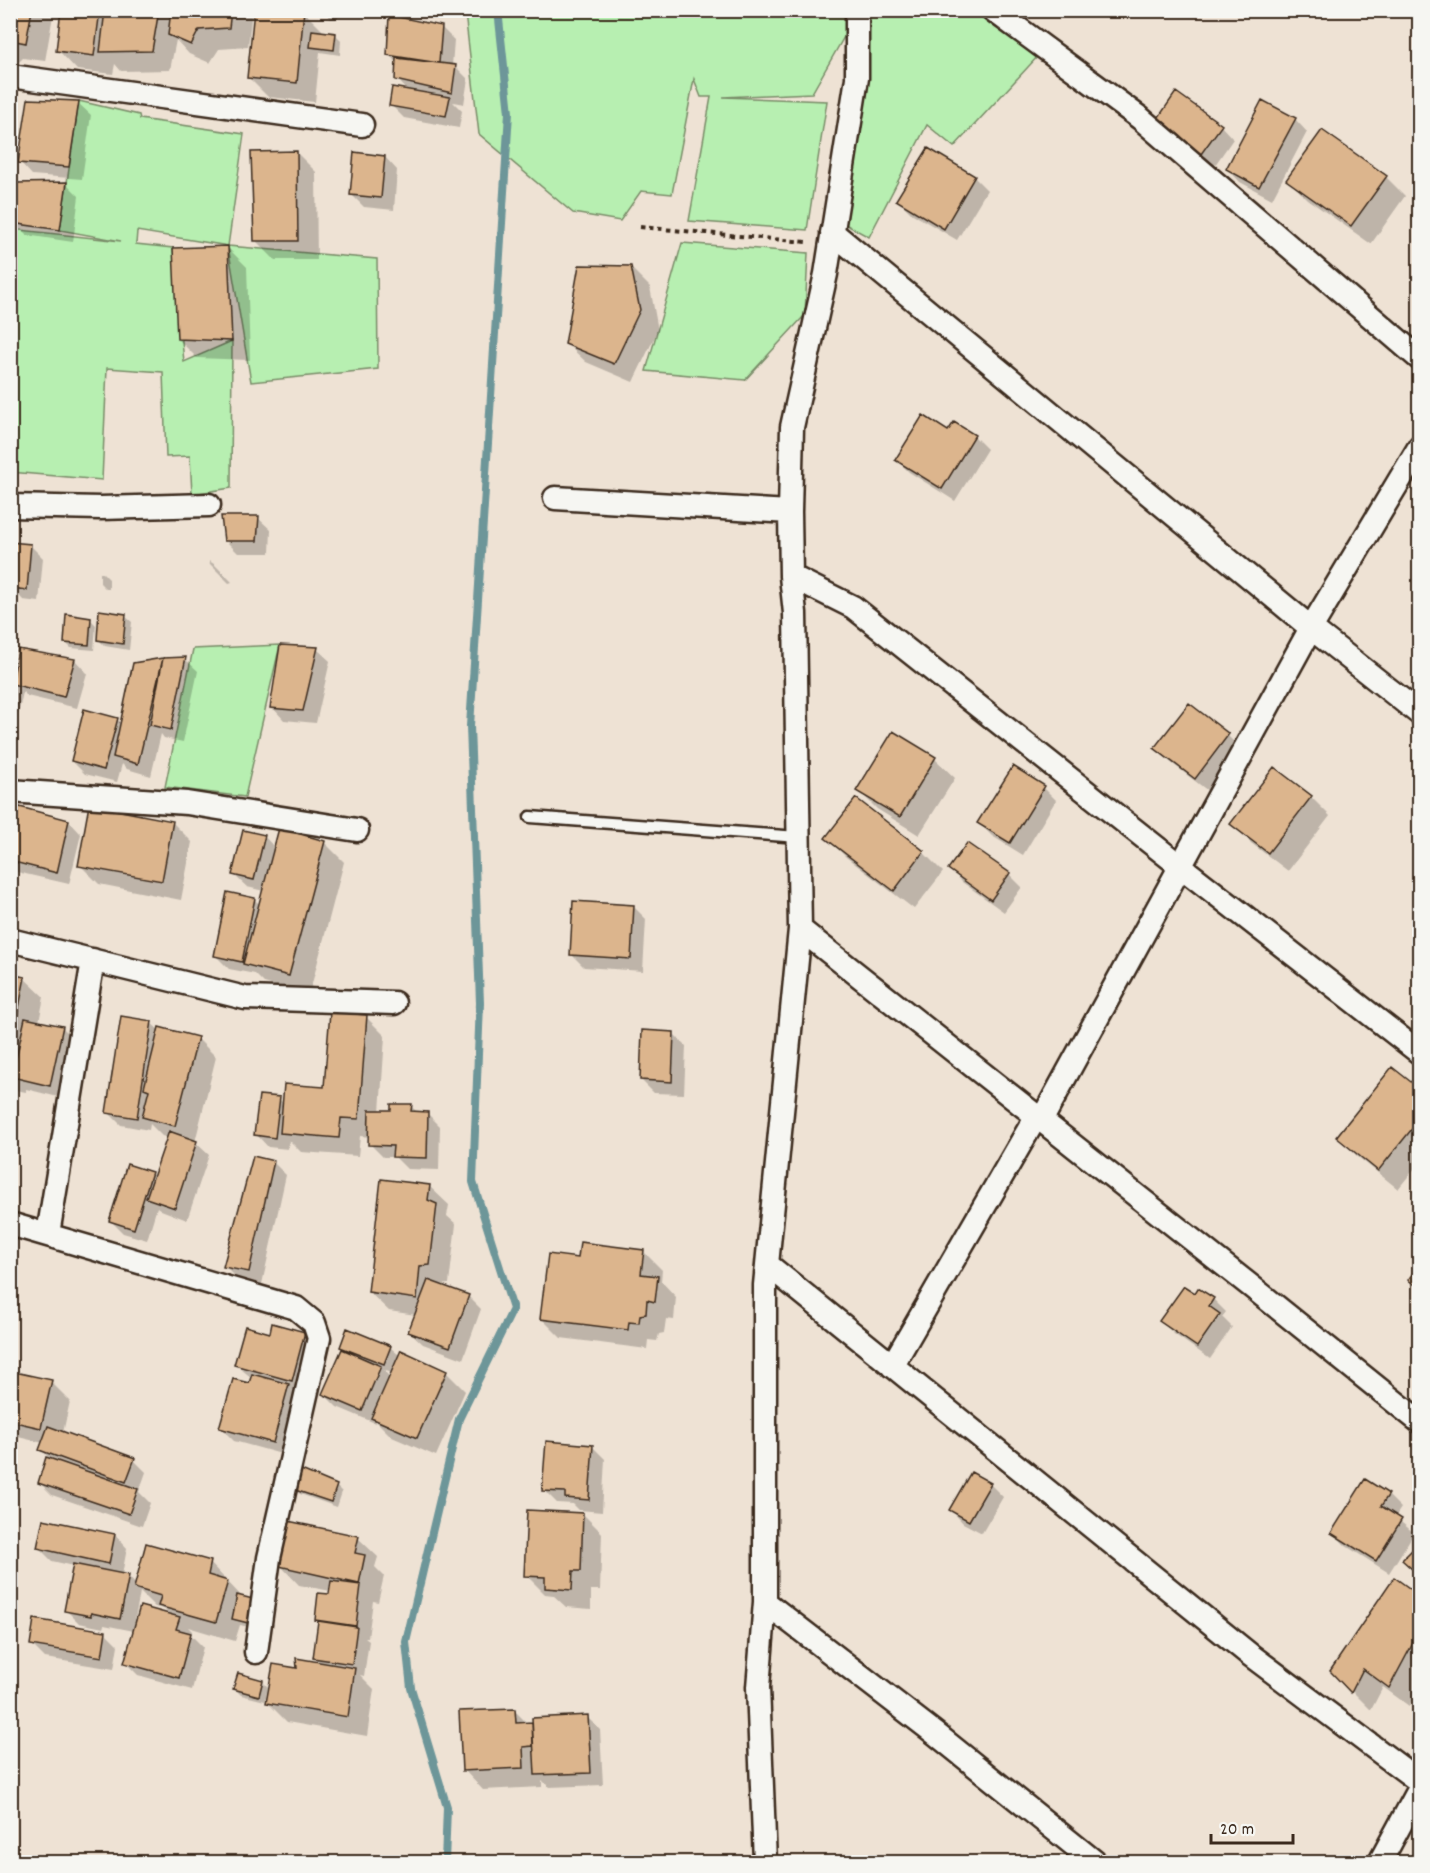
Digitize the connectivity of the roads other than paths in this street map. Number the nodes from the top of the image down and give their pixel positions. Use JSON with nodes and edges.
{"nodes":[{"id":1,"x":857,"y":10,"type":"edge"},
{"id":2,"x":993,"y":10,"type":"edge"},
{"id":3,"x":10,"y":76,"type":"edge"},
{"id":4,"x":362,"y":124,"type":"dead end"},
{"id":5,"x":831,"y":238,"type":"junction"},
{"id":6,"x":1419,"y":358,"type":"edge"},
{"id":7,"x":1419,"y":446,"type":"edge"},
{"id":8,"x":555,"y":498,"type":"dead end"},
{"id":9,"x":10,"y":506,"type":"edge"},
{"id":10,"x":209,"y":506,"type":"dead end"},
{"id":11,"x":790,"y":512,"type":"junction"},
{"id":12,"x":791,"y":576,"type":"junction"},
{"id":13,"x":1311,"y":628,"type":"junction"},
{"id":14,"x":1419,"y":714,"type":"edge"},
{"id":15,"x":10,"y":791,"type":"edge"},
{"id":16,"x":530,"y":817,"type":"dead end"},
{"id":17,"x":357,"y":830,"type":"dead end"},
{"id":18,"x":798,"y":837,"type":"junction"},
{"id":19,"x":1180,"y":866,"type":"junction"},
{"id":20,"x":800,"y":929,"type":"junction"},
{"id":21,"x":10,"y":940,"type":"edge"},
{"id":22,"x":93,"y":960,"type":"junction"},
{"id":23,"x":394,"y":1003,"type":"dead end"},
{"id":24,"x":1419,"y":1053,"type":"edge"},
{"id":25,"x":1038,"y":1119,"type":"junction"},
{"id":26,"x":10,"y":1224,"type":"edge"},
{"id":27,"x":48,"y":1234,"type":"junction"},
{"id":28,"x":768,"y":1265,"type":"junction"},
{"id":29,"x":892,"y":1366,"type":"junction"},
{"id":30,"x":1419,"y":1422,"type":"edge"},
{"id":31,"x":765,"y":1602,"type":"junction"},
{"id":32,"x":256,"y":1652,"type":"dead end"},
{"id":33,"x":1419,"y":1782,"type":"edge"},
{"id":34,"x":1419,"y":1788,"type":"edge"},
{"id":35,"x":765,"y":1863,"type":"edge"},
{"id":36,"x":1095,"y":1863,"type":"edge"},
{"id":37,"x":1380,"y":1863,"type":"edge"}],
"edges":[{"from":1,"to":5,"type":"street"},
{"from":2,"to":6,"type":"street"},
{"from":3,"to":4,"type":"street"},
{"from":5,"to":11,"type":"street"},
{"from":5,"to":13,"type":"street"},
{"from":7,"to":13,"type":"street"},
{"from":8,"to":11,"type":"street"},
{"from":9,"to":10,"type":"street"},
{"from":11,"to":12,"type":"street"},
{"from":12,"to":18,"type":"street"},
{"from":12,"to":19,"type":"street"},
{"from":13,"to":14,"type":"street"},
{"from":13,"to":19,"type":"street"},
{"from":15,"to":17,"type":"street"},
{"from":16,"to":18,"type":"lane"},
{"from":18,"to":20,"type":"street"},
{"from":19,"to":24,"type":"street"},
{"from":19,"to":25,"type":"street"},
{"from":20,"to":25,"type":"street"},
{"from":20,"to":28,"type":"street"},
{"from":21,"to":22,"type":"street"},
{"from":22,"to":23,"type":"street"},
{"from":22,"to":27,"type":"street"},
{"from":25,"to":29,"type":"street"},
{"from":25,"to":30,"type":"street"},
{"from":26,"to":27,"type":"street"},
{"from":27,"to":32,"type":"street"},
{"from":28,"to":29,"type":"street"},
{"from":28,"to":31,"type":"street"},
{"from":29,"to":33,"type":"street"},
{"from":31,"to":35,"type":"street"},
{"from":31,"to":36,"type":"street"},
{"from":34,"to":37,"type":"street"}]}
